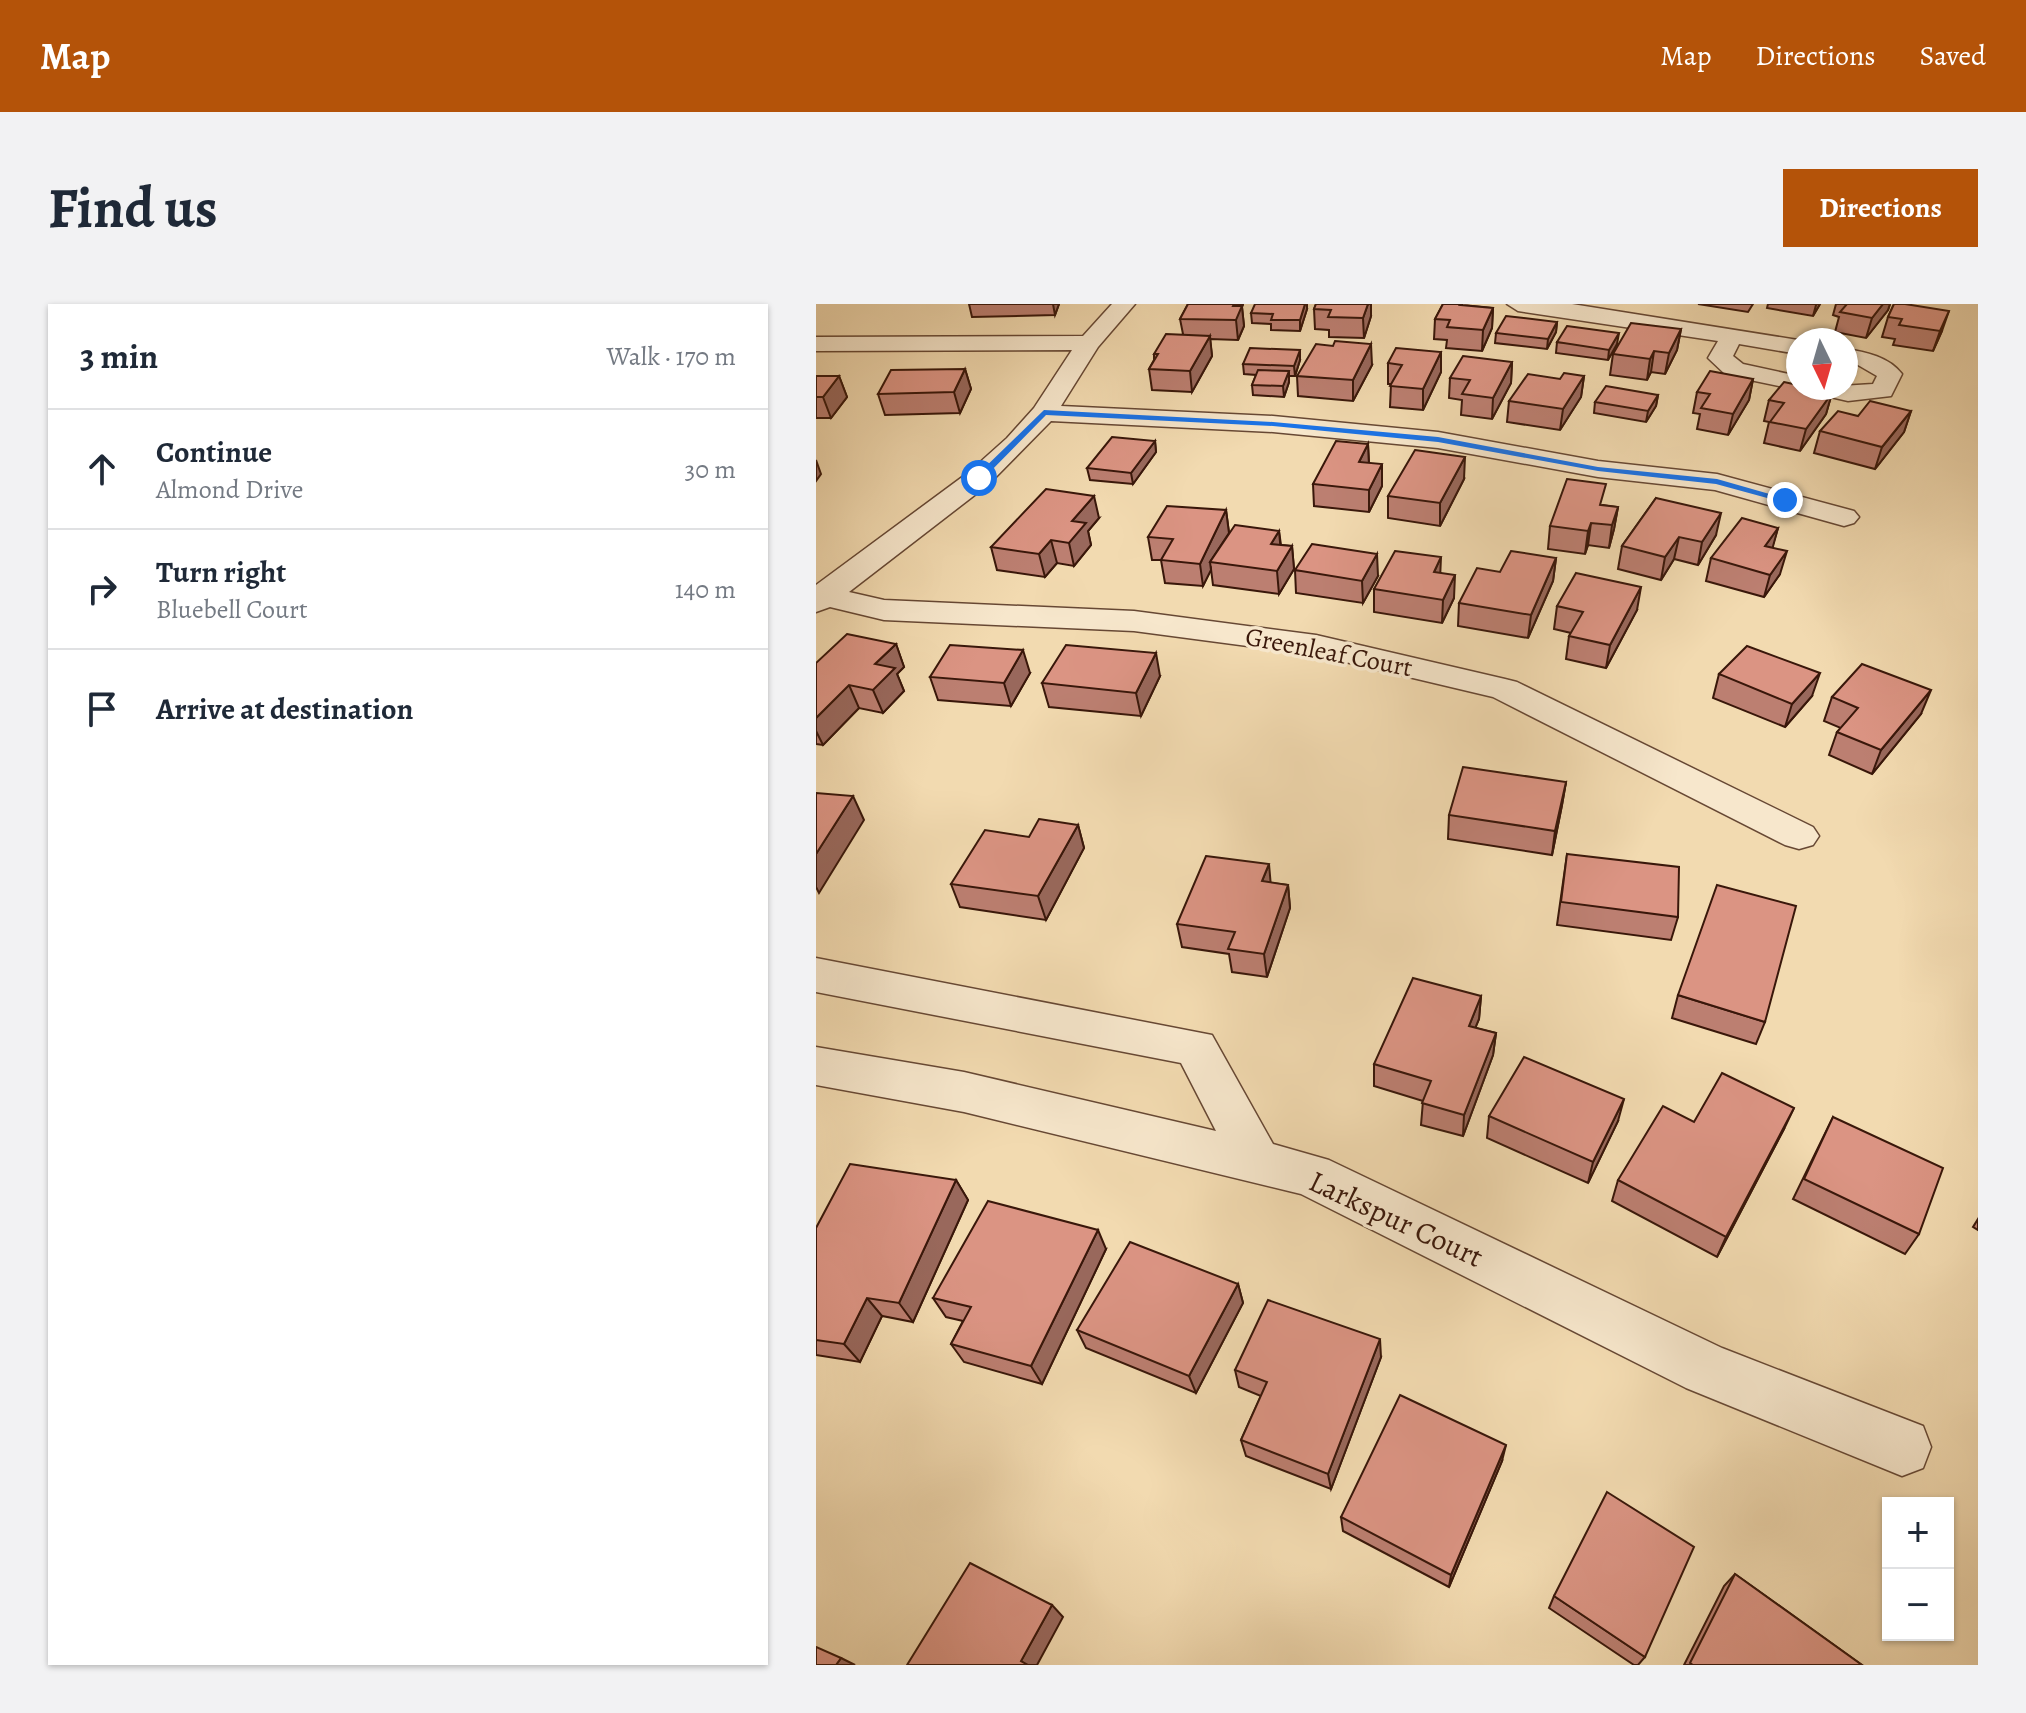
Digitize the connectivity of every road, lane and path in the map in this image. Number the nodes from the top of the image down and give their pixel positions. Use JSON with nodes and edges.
{"nodes":[{"id":1,"x":1124,"y":304,"type":"edge"},
{"id":2,"x":1518,"y":304,"type":"edge"},
{"id":3,"x":1732,"y":336,"type":"junction"},
{"id":4,"x":1089,"y":343,"type":"junction"},
{"id":5,"x":816,"y":344,"type":"edge"},
{"id":6,"x":1786,"y":345,"type":"edge"},
{"id":7,"x":1858,"y":358,"type":"edge"},
{"id":8,"x":1786,"y":381,"type":"edge"},
{"id":9,"x":1858,"y":392,"type":"edge"},
{"id":10,"x":1044,"y":413,"type":"junction"},
{"id":11,"x":1844,"y":517,"type":"dead end"},
{"id":12,"x":819,"y":597,"type":"edge"},
{"id":13,"x":1799,"y":836,"type":"dead end"},
{"id":14,"x":816,"y":975,"type":"edge"},
{"id":15,"x":816,"y":1066,"type":"edge"},
{"id":16,"x":1257,"y":1162,"type":"junction"},
{"id":17,"x":1902,"y":1447,"type":"dead end"}],
"edges":[{"from":1,"to":4,"type":"street"},
{"from":2,"to":3,"type":"street"},
{"from":3,"to":6,"type":"street"},
{"from":3,"to":8,"type":"street"},
{"from":4,"to":5,"type":"street"},
{"from":4,"to":10,"type":"street"},
{"from":7,"to":9,"type":"street"},
{"from":10,"to":11,"type":"street"},
{"from":10,"to":12,"type":"street"},
{"from":12,"to":13,"type":"street","name":"Greenleaf Court"},
{"from":14,"to":16,"type":"street"},
{"from":15,"to":16,"type":"street","name":"Larkspur Court"},
{"from":16,"to":17,"type":"street","name":"Larkspur Court"}]}
